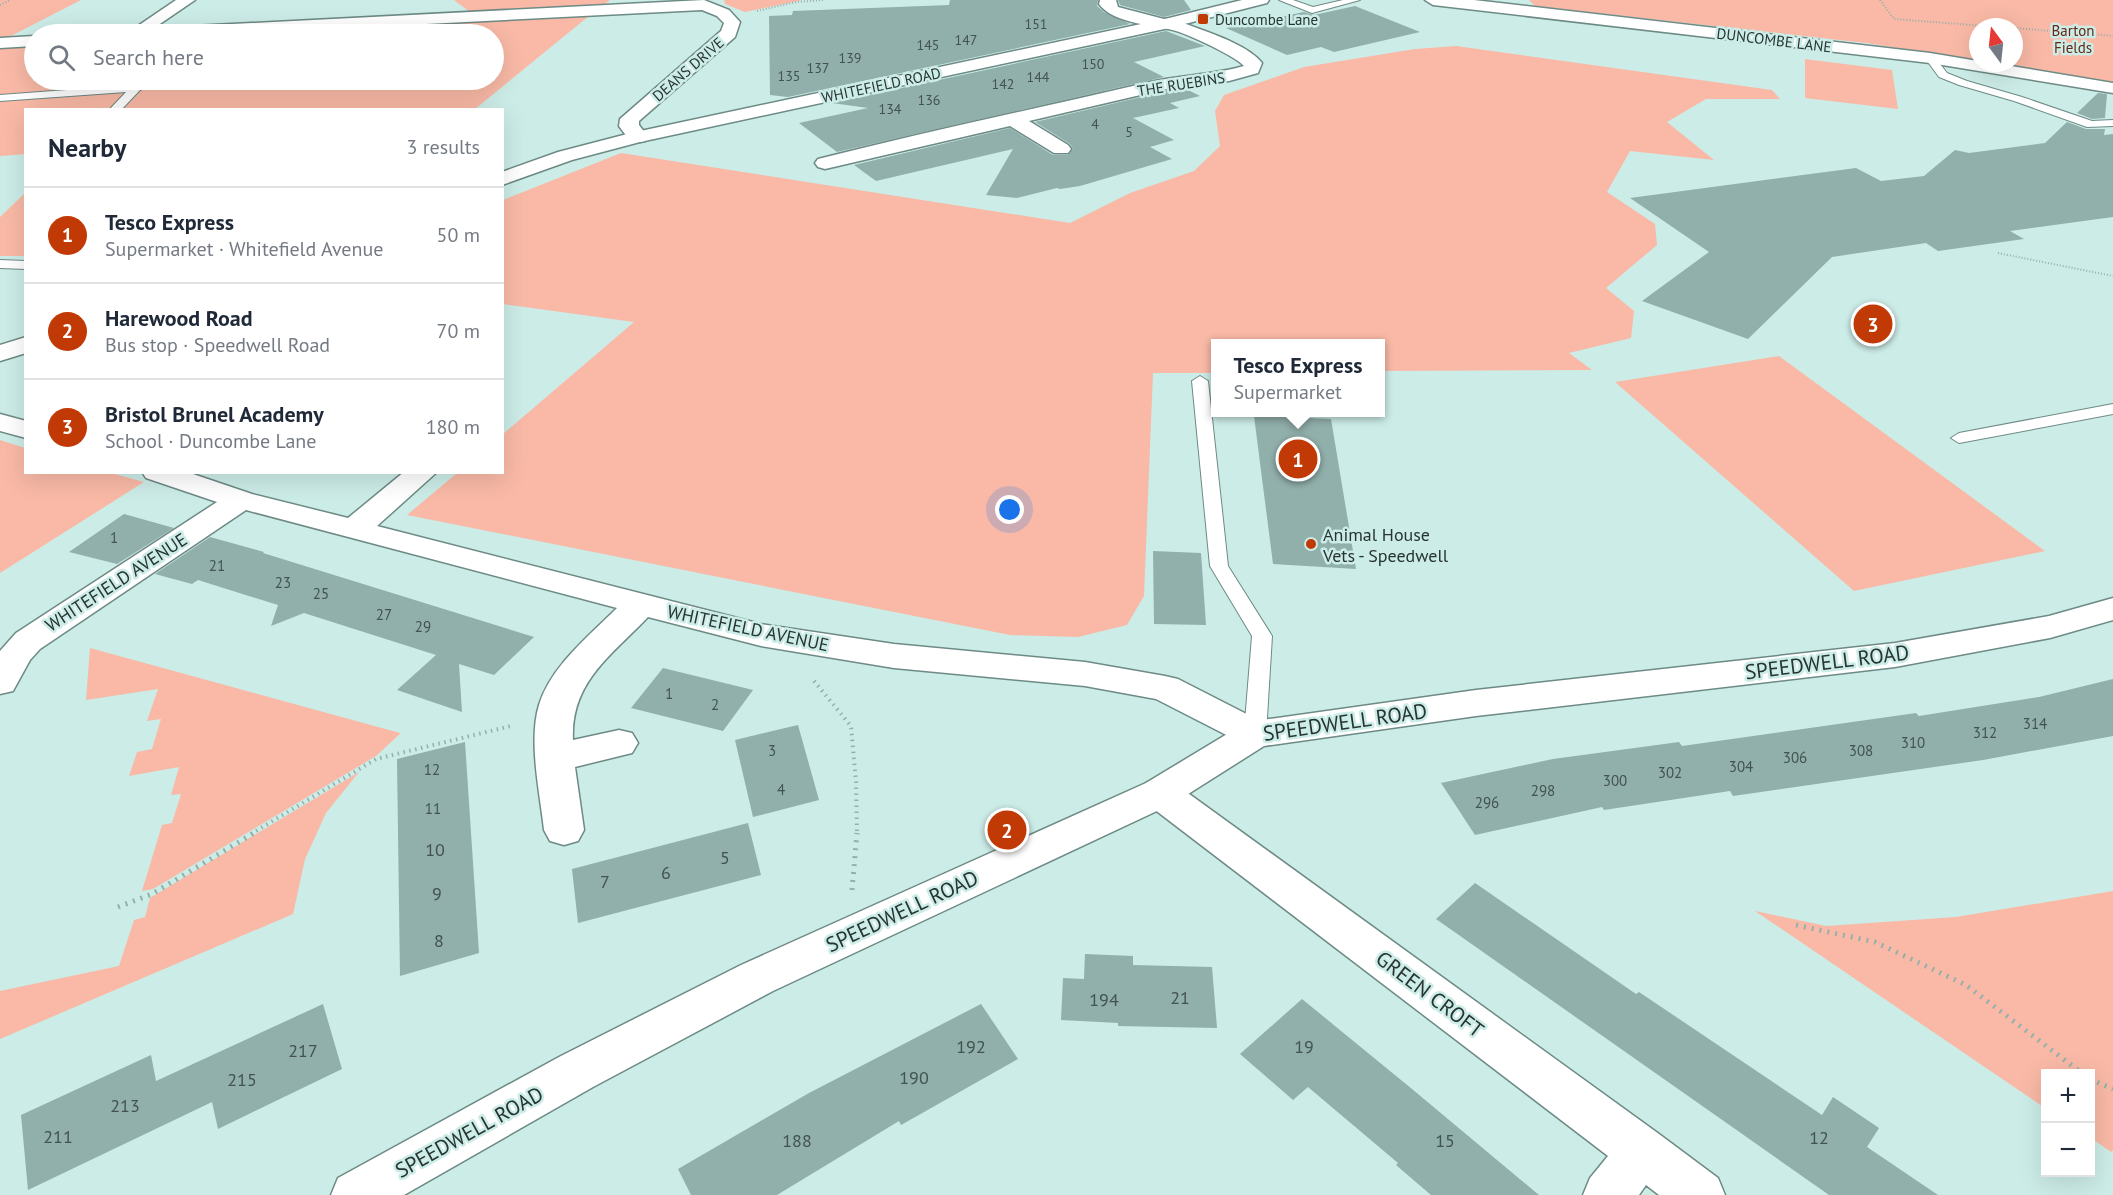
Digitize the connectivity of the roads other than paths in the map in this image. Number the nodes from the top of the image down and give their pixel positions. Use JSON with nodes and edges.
{"nodes":[{"id":1,"x":187,"y":0,"type":"edge"},
{"id":2,"x":1108,"y":0,"type":"edge"},
{"id":3,"x":1261,"y":0,"type":"edge"},
{"id":4,"x":1284,"y":0,"type":"edge"},
{"id":5,"x":1355,"y":0,"type":"edge"},
{"id":6,"x":1433,"y":0,"type":"edge"},
{"id":7,"x":707,"y":2,"type":"edge"},
{"id":8,"x":1166,"y":23,"type":"junction"},
{"id":9,"x":149,"y":24,"type":"edge"},
{"id":10,"x":359,"y":24,"type":"edge"},
{"id":11,"x":24,"y":42,"type":"edge"},
{"id":12,"x":0,"y":43,"type":"edge"},
{"id":13,"x":1930,"y":58,"type":"junction"},
{"id":14,"x":2113,"y":88,"type":"edge"},
{"id":15,"x":109,"y":90,"type":"edge"},
{"id":16,"x":134,"y":90,"type":"edge"},
{"id":17,"x":0,"y":98,"type":"edge"},
{"id":18,"x":116,"y":108,"type":"edge"},
{"id":19,"x":1012,"y":119,"type":"junction"},
{"id":20,"x":2113,"y":123,"type":"edge"},
{"id":21,"x":638,"y":137,"type":"junction"},
{"id":22,"x":1061,"y":149,"type":"dead end"},
{"id":23,"x":825,"y":163,"type":"dead end"},
{"id":24,"x":504,"y":178,"type":"edge"},
{"id":25,"x":0,"y":264,"type":"edge"},
{"id":26,"x":24,"y":265,"type":"edge"},
{"id":27,"x":24,"y":346,"type":"edge"},
{"id":28,"x":0,"y":353,"type":"edge"},
{"id":29,"x":1200,"y":381,"type":"dead end"},
{"id":30,"x":2113,"y":409,"type":"edge"},
{"id":31,"x":1959,"y":438,"type":"dead end"},
{"id":32,"x":162,"y":474,"type":"edge"},
{"id":33,"x":421,"y":474,"type":"edge"},
{"id":34,"x":241,"y":500,"type":"junction"},
{"id":35,"x":353,"y":530,"type":"junction"},
{"id":36,"x":640,"y":605,"type":"junction"},
{"id":37,"x":2113,"y":609,"type":"edge"},
{"id":38,"x":1,"y":678,"type":"edge"},
{"id":39,"x":1255,"y":734,"type":"junction"},
{"id":40,"x":619,"y":743,"type":"dead end"},
{"id":41,"x":557,"y":758,"type":"junction"},
{"id":42,"x":1160,"y":793,"type":"junction"},
{"id":43,"x":564,"y":830,"type":"dead end"},
{"id":44,"x":1642,"y":1151,"type":"junction"},
{"id":45,"x":356,"y":1195,"type":"edge"},
{"id":46,"x":1608,"y":1195,"type":"edge"},
{"id":47,"x":1700,"y":1195,"type":"edge"}],
"edges":[{"from":1,"to":9,"type":"street"},
{"from":2,"to":8,"type":"street"},
{"from":3,"to":8,"type":"street","name":"WHITEFIELD ROAD"},
{"from":4,"to":5,"type":"lane"},
{"from":6,"to":13,"type":"street","name":"DUNCOMBE LANE"},
{"from":7,"to":10,"type":"street"},
{"from":7,"to":21,"type":"street","name":"DEANS DRIVE"},
{"from":8,"to":19,"type":"street","name":"THE RUEBINS"},
{"from":8,"to":21,"type":"street","name":"WHITEFIELD ROAD"},
{"from":11,"to":12,"type":"street"},
{"from":13,"to":14,"type":"street","name":"DUNCOMBE LANE"},
{"from":13,"to":20,"type":"lane"},
{"from":15,"to":17,"type":"lane"},
{"from":16,"to":18,"type":"lane"},
{"from":19,"to":22,"type":"street"},
{"from":19,"to":23,"type":"street","name":"THE RUEBINS"},
{"from":21,"to":24,"type":"street","name":"WHITEFIELD ROAD"},
{"from":25,"to":26,"type":"lane"},
{"from":27,"to":28,"type":"street"},
{"from":29,"to":39,"type":"lane"},
{"from":30,"to":31,"type":"lane"},
{"from":32,"to":34,"type":"street","name":"WHITEFIELD AVENUE"},
{"from":33,"to":35,"type":"street"},
{"from":34,"to":35,"type":"street","name":"WHITEFIELD AVENUE"},
{"from":34,"to":38,"type":"street","name":"WHITEFIELD AVENUE"},
{"from":35,"to":36,"type":"street","name":"WHITEFIELD AVENUE"},
{"from":36,"to":39,"type":"street","name":"WHITEFIELD AVENUE"},
{"from":36,"to":41,"type":"street"},
{"from":37,"to":39,"type":"street","name":"SPEEDWELL ROAD"},
{"from":39,"to":42,"type":"street","name":"SPEEDWELL ROAD"},
{"from":40,"to":41,"type":"street"},
{"from":41,"to":43,"type":"street"},
{"from":42,"to":44,"type":"street","name":"GREEN CROFT"},
{"from":42,"to":45,"type":"street","name":"SPEEDWELL ROAD"},
{"from":44,"to":46,"type":"street"},
{"from":44,"to":47,"type":"street","name":"GREEN CROFT"}]}
